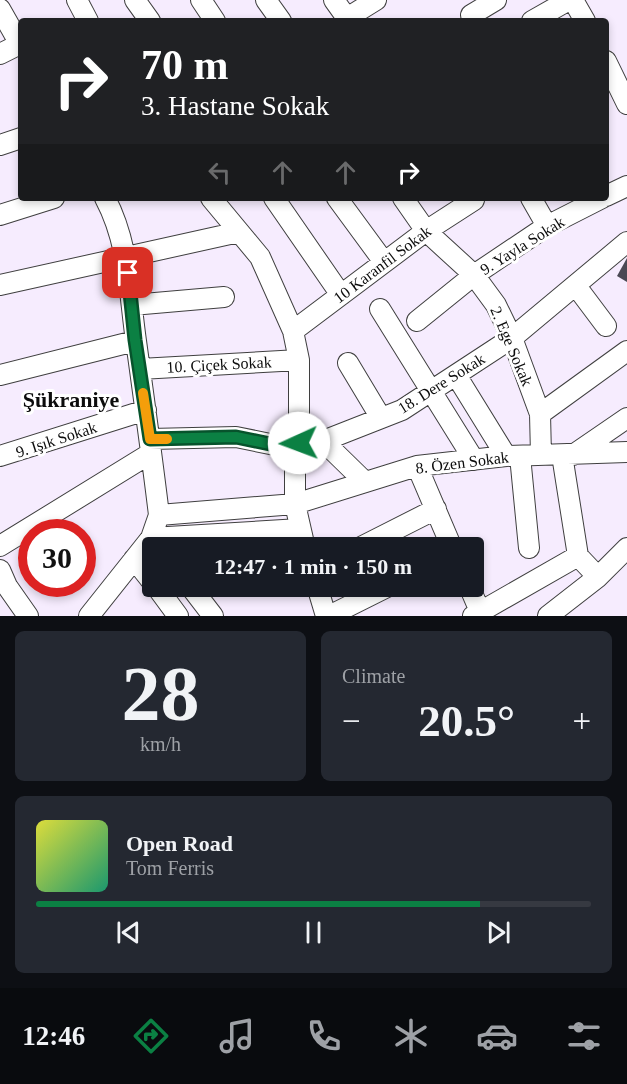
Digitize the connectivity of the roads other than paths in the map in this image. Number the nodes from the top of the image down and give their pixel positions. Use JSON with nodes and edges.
{"nodes":[{"id":1,"x":77,"y":0,"type":"edge"},
{"id":2,"x":135,"y":0,"type":"edge"},
{"id":3,"x":201,"y":0,"type":"edge"},
{"id":4,"x":266,"y":0,"type":"edge"},
{"id":5,"x":334,"y":0,"type":"edge"},
{"id":6,"x":376,"y":0,"type":"edge"},
{"id":7,"x":496,"y":0,"type":"edge"},
{"id":8,"x":568,"y":0,"type":"edge"},
{"id":9,"x":573,"y":0,"type":"edge"},
{"id":10,"x":0,"y":9,"type":"edge"},
{"id":11,"x":86,"y":18,"type":"edge"},
{"id":12,"x":148,"y":18,"type":"edge"},
{"id":13,"x":213,"y":18,"type":"edge"},
{"id":14,"x":279,"y":18,"type":"edge"},
{"id":15,"x":347,"y":18,"type":"edge"},
{"id":16,"x":351,"y":18,"type":"edge"},
{"id":17,"x":473,"y":18,"type":"edge"},
{"id":18,"x":537,"y":18,"type":"edge"},
{"id":19,"x":583,"y":18,"type":"edge"},
{"id":20,"x":18,"y":41,"type":"edge"},
{"id":21,"x":18,"y":46,"type":"edge"},
{"id":22,"x":0,"y":54,"type":"edge"},
{"id":23,"x":615,"y":63,"type":"edge"},
{"id":24,"x":627,"y":104,"type":"edge"},
{"id":25,"x":18,"y":139,"type":"edge"},
{"id":26,"x":0,"y":145,"type":"edge"},
{"id":27,"x":627,"y":186,"type":"edge"},
{"id":28,"x":609,"y":195,"type":"edge"},
{"id":29,"x":44,"y":201,"type":"edge"},
{"id":30,"x":107,"y":201,"type":"edge"},
{"id":31,"x":213,"y":201,"type":"edge"},
{"id":32,"x":276,"y":201,"type":"edge"},
{"id":33,"x":340,"y":201,"type":"edge"},
{"id":34,"x":405,"y":201,"type":"edge"},
{"id":35,"x":470,"y":201,"type":"edge"},
{"id":36,"x":533,"y":201,"type":"edge"},
{"id":37,"x":596,"y":201,"type":"edge"},
{"id":38,"x":0,"y":215,"type":"edge"},
{"id":39,"x":547,"y":226,"type":"junction"},
{"id":40,"x":426,"y":231,"type":"junction"},
{"id":41,"x":239,"y":232,"type":"junction"},
{"id":42,"x":627,"y":242,"type":"edge"},
{"id":43,"x":126,"y":257,"type":"junction"},
{"id":44,"x":384,"y":262,"type":"junction"},
{"id":45,"x":474,"y":275,"type":"junction"},
{"id":46,"x":0,"y":285,"type":"edge"},
{"id":47,"x":576,"y":286,"type":"junction"},
{"id":48,"x":341,"y":295,"type":"junction"},
{"id":49,"x":224,"y":297,"type":"dead end"},
{"id":50,"x":132,"y":305,"type":"junction"},
{"id":51,"x":380,"y":309,"type":"dead end"},
{"id":52,"x":417,"y":321,"type":"dead end"},
{"id":53,"x":606,"y":326,"type":"dead end"},
{"id":54,"x":293,"y":331,"type":"junction"},
{"id":55,"x":512,"y":338,"type":"junction"},
{"id":56,"x":135,"y":340,"type":"junction"},
{"id":57,"x":627,"y":351,"type":"edge"},
{"id":58,"x":299,"y":360,"type":"junction"},
{"id":59,"x":348,"y":363,"type":"dead end"},
{"id":60,"x":140,"y":369,"type":"junction"},
{"id":61,"x":0,"y":375,"type":"edge"},
{"id":62,"x":456,"y":375,"type":"junction"},
{"id":63,"x":431,"y":392,"type":"junction"},
{"id":64,"x":146,"y":410,"type":"junction"},
{"id":65,"x":540,"y":414,"type":"junction"},
{"id":66,"x":381,"y":418,"type":"junction"},
{"id":67,"x":627,"y":418,"type":"edge"},
{"id":68,"x":323,"y":441,"type":"junction"},
{"id":69,"x":299,"y":443,"type":"junction"},
{"id":70,"x":151,"y":446,"type":"junction"},
{"id":71,"x":627,"y":452,"type":"edge"},
{"id":72,"x":541,"y":454,"type":"junction"},
{"id":73,"x":568,"y":455,"type":"junction"},
{"id":74,"x":0,"y":456,"type":"edge"},
{"id":75,"x":513,"y":456,"type":"junction"},
{"id":76,"x":474,"y":460,"type":"junction"},
{"id":77,"x":417,"y":466,"type":"junction"},
{"id":78,"x":365,"y":482,"type":"junction"},
{"id":79,"x":295,"y":504,"type":"junction"},
{"id":80,"x":436,"y":509,"type":"junction"},
{"id":81,"x":159,"y":515,"type":"junction"},
{"id":82,"x":156,"y":537,"type":"edge"},
{"id":83,"x":303,"y":537,"type":"edge"},
{"id":84,"x":381,"y":537,"type":"edge"},
{"id":85,"x":447,"y":537,"type":"edge"},
{"id":86,"x":0,"y":546,"type":"edge"},
{"id":87,"x":529,"y":548,"type":"dead end"},
{"id":88,"x":627,"y":548,"type":"edge"},
{"id":89,"x":142,"y":553,"type":"edge"},
{"id":90,"x":578,"y":556,"type":"junction"},
{"id":91,"x":135,"y":559,"type":"junction"},
{"id":92,"x":142,"y":569,"type":"edge"},
{"id":93,"x":598,"y":577,"type":"junction"},
{"id":94,"x":2,"y":582,"type":"edge"},
{"id":95,"x":163,"y":597,"type":"edge"},
{"id":96,"x":198,"y":597,"type":"edge"},
{"id":97,"x":321,"y":597,"type":"edge"},
{"id":98,"x":367,"y":597,"type":"edge"},
{"id":99,"x":472,"y":597,"type":"edge"},
{"id":100,"x":478,"y":615,"type":"edge"},
{"id":101,"x":28,"y":616,"type":"edge"},
{"id":102,"x":89,"y":616,"type":"edge"},
{"id":103,"x":178,"y":616,"type":"edge"},
{"id":104,"x":213,"y":616,"type":"edge"},
{"id":105,"x":328,"y":616,"type":"edge"},
{"id":106,"x":548,"y":616,"type":"edge"}],
"edges":[{"from":1,"to":11,"type":"street"},
{"from":2,"to":12,"type":"street"},
{"from":3,"to":13,"type":"street"},
{"from":4,"to":14,"type":"street"},
{"from":5,"to":15,"type":"street"},
{"from":6,"to":16,"type":"street"},
{"from":7,"to":17,"type":"street"},
{"from":8,"to":18,"type":"street"},
{"from":9,"to":19,"type":"street"},
{"from":10,"to":20,"type":"street"},
{"from":21,"to":22,"type":"street"},
{"from":23,"to":24,"type":"street"},
{"from":25,"to":26,"type":"street"},
{"from":27,"to":28,"type":"street","name":"9. Yayla Sokak"},
{"from":29,"to":38,"type":"street"},
{"from":30,"to":43,"type":"street"},
{"from":31,"to":41,"type":"street"},
{"from":32,"to":48,"type":"street"},
{"from":33,"to":44,"type":"street"},
{"from":34,"to":40,"type":"street","name":"2. Ege Sokak"},
{"from":35,"to":40,"type":"street","name":"10 Karanfil Sokak"},
{"from":36,"to":39,"type":"street"},
{"from":37,"to":39,"type":"street","name":"9. Yayla Sokak"},
{"from":39,"to":45,"type":"street","name":"9. Yayla Sokak"},
{"from":40,"to":44,"type":"street","name":"10 Karanfil Sokak"},
{"from":40,"to":45,"type":"street","name":"2. Ege Sokak"},
{"from":41,"to":43,"type":"street"},
{"from":41,"to":54,"type":"street"},
{"from":42,"to":47,"type":"street","name":"18. Dere Sokak"},
{"from":43,"to":46,"type":"street"},
{"from":43,"to":50,"type":"street"},
{"from":44,"to":48,"type":"street","name":"10 Karanfil Sokak"},
{"from":45,"to":52,"type":"street","name":"9. Yayla Sokak"},
{"from":45,"to":55,"type":"street","name":"2. Ege Sokak"},
{"from":47,"to":53,"type":"street"},
{"from":47,"to":55,"type":"street","name":"18. Dere Sokak"},
{"from":48,"to":54,"type":"street","name":"10 Karanfil Sokak"},
{"from":49,"to":50,"type":"street"},
{"from":50,"to":56,"type":"street"},
{"from":51,"to":63,"type":"street"},
{"from":54,"to":58,"type":"street"},
{"from":55,"to":62,"type":"street","name":"18. Dere Sokak"},
{"from":55,"to":65,"type":"street","name":"2. Ege Sokak"},
{"from":56,"to":60,"type":"street"},
{"from":56,"to":61,"type":"street"},
{"from":57,"to":65,"type":"street"},
{"from":58,"to":60,"type":"street","name":"10. Çiçek Sokak"},
{"from":58,"to":69,"type":"street"},
{"from":59,"to":66,"type":"street"},
{"from":60,"to":64,"type":"street"},
{"from":62,"to":63,"type":"street","name":"18. Dere Sokak"},
{"from":62,"to":75,"type":"street"},
{"from":63,"to":66,"type":"street","name":"18. Dere Sokak"},
{"from":63,"to":76,"type":"street"},
{"from":64,"to":70,"type":"street"},
{"from":64,"to":74,"type":"street","name":"9. Işık Sokak"},
{"from":65,"to":72,"type":"street","name":"2. Ege Sokak"},
{"from":66,"to":68,"type":"street","name":"18. Dere Sokak"},
{"from":67,"to":73,"type":"street"},
{"from":68,"to":69,"type":"street","name":"18. Dere Sokak"},
{"from":68,"to":78,"type":"street"},
{"from":69,"to":70,"type":"street","name":"18. Dere Sokak"},
{"from":69,"to":79,"type":"street"},
{"from":70,"to":81,"type":"street"},
{"from":70,"to":86,"type":"street"},
{"from":71,"to":73,"type":"street","name":"8. Özen Sokak"},
{"from":72,"to":73,"type":"street","name":"8. Özen Sokak"},
{"from":72,"to":75,"type":"street","name":"8. Özen Sokak"},
{"from":73,"to":90,"type":"street"},
{"from":75,"to":76,"type":"street","name":"8. Özen Sokak"},
{"from":75,"to":87,"type":"street"},
{"from":76,"to":77,"type":"street","name":"8. Özen Sokak"},
{"from":77,"to":78,"type":"street","name":"8. Özen Sokak"},
{"from":77,"to":80,"type":"street"},
{"from":78,"to":79,"type":"street","name":"8. Özen Sokak"},
{"from":79,"to":81,"type":"street","name":"8. Özen Sokak"},
{"from":79,"to":83,"type":"street"},
{"from":80,"to":84,"type":"street"},
{"from":80,"to":85,"type":"street"},
{"from":81,"to":82,"type":"street"},
{"from":88,"to":93,"type":"street"},
{"from":89,"to":91,"type":"street"},
{"from":90,"to":93,"type":"street"},
{"from":90,"to":100,"type":"street"},
{"from":91,"to":92,"type":"street"},
{"from":91,"to":102,"type":"street"},
{"from":93,"to":106,"type":"street"},
{"from":94,"to":101,"type":"street"},
{"from":95,"to":103,"type":"street"},
{"from":96,"to":104,"type":"street"},
{"from":97,"to":105,"type":"street"},
{"from":98,"to":105,"type":"street"},
{"from":99,"to":100,"type":"street"}]}
